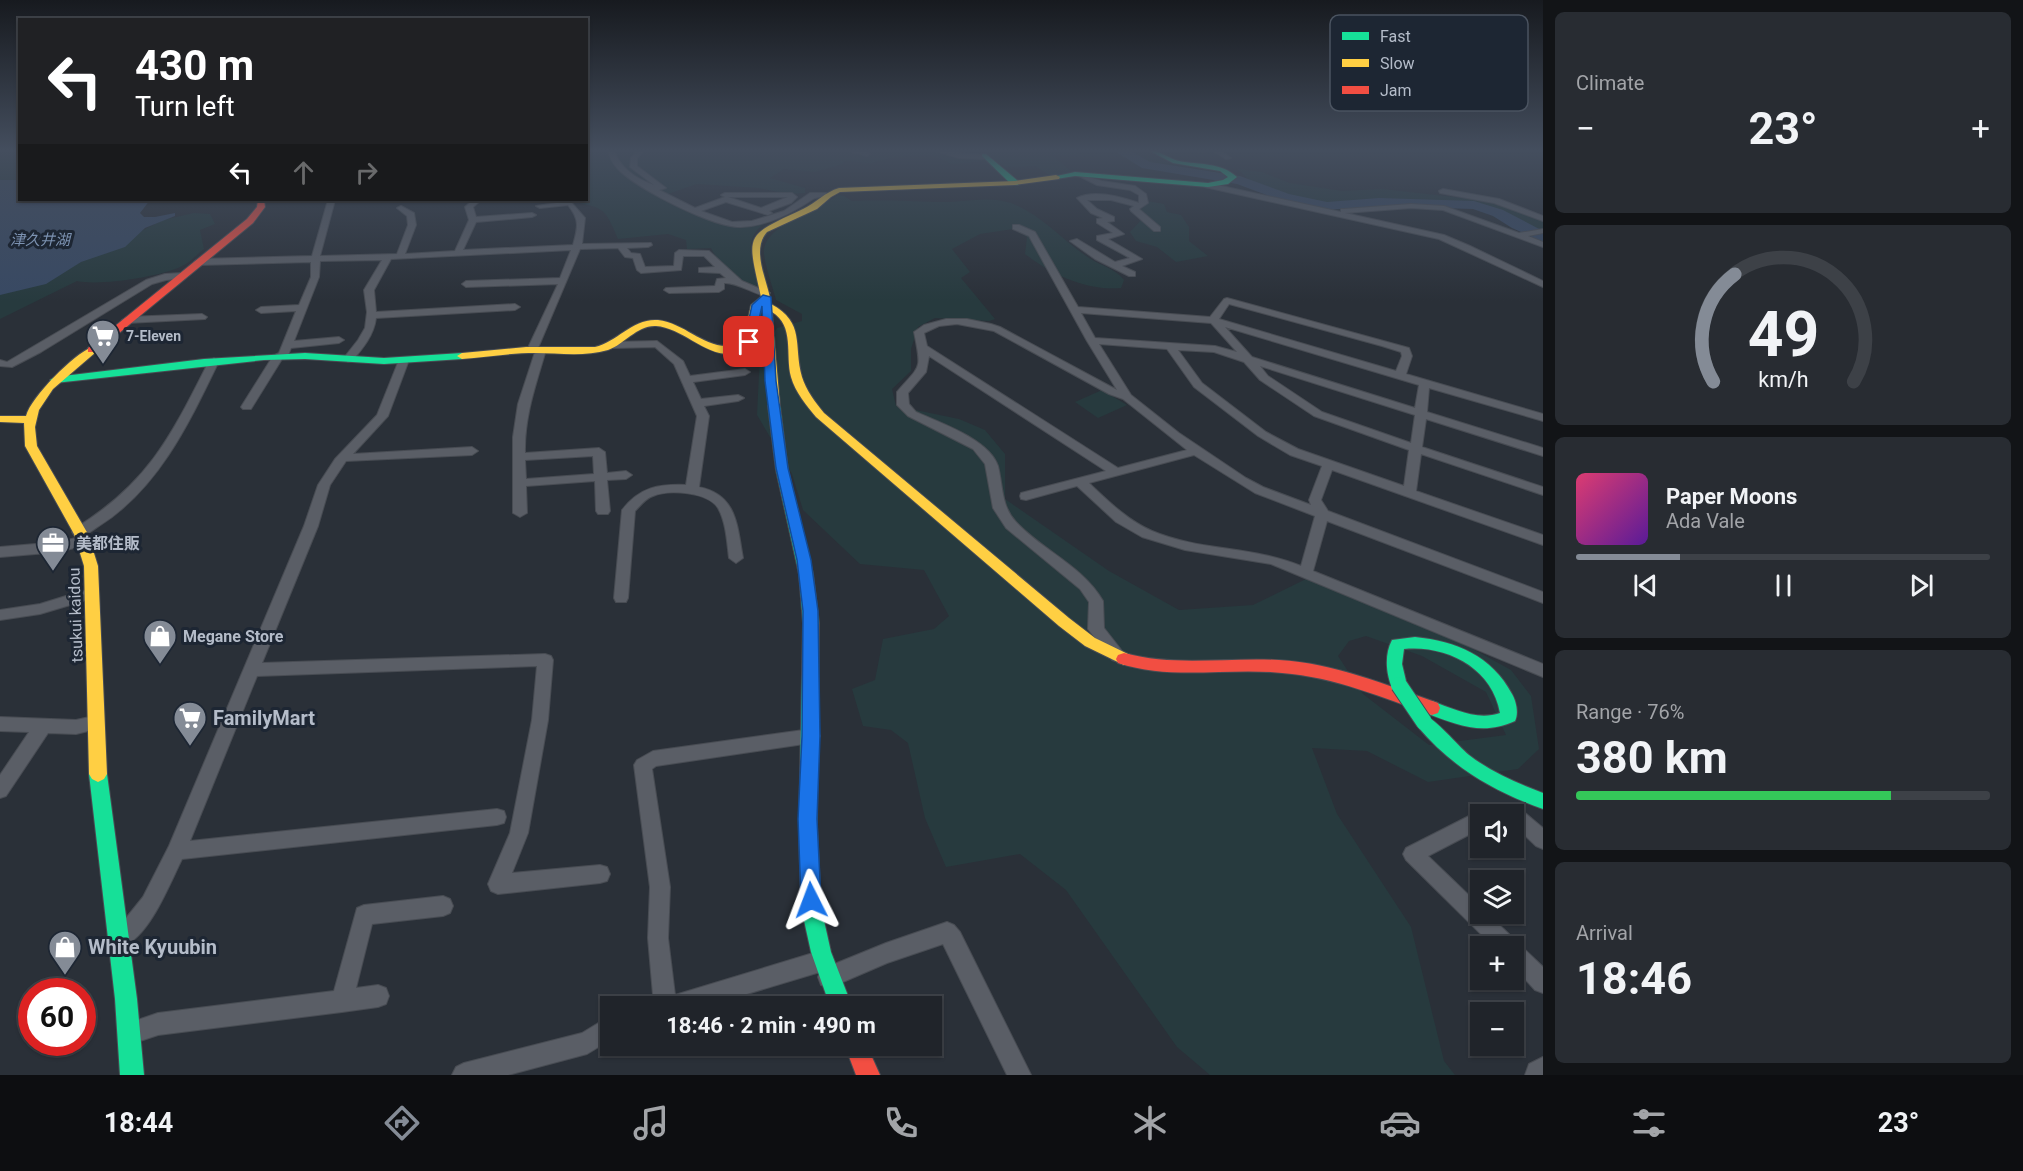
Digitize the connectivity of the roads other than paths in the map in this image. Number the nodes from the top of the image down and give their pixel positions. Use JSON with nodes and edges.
{"nodes":[{"id":1,"x":675,"y":200,"type":"edge"},
{"id":2,"x":715,"y":200,"type":"edge"},
{"id":3,"x":734,"y":200,"type":"edge"},
{"id":4,"x":789,"y":200,"type":"edge"},
{"id":5,"x":808,"y":200,"type":"edge"},
{"id":6,"x":820,"y":200,"type":"edge"},
{"id":7,"x":1083,"y":200,"type":"edge"},
{"id":8,"x":1127,"y":200,"type":"edge"},
{"id":9,"x":1145,"y":200,"type":"edge"},
{"id":10,"x":1275,"y":200,"type":"edge"},
{"id":11,"x":1492,"y":200,"type":"edge"},
{"id":12,"x":261,"y":201,"type":"edge"},
{"id":13,"x":331,"y":201,"type":"edge"},
{"id":14,"x":476,"y":201,"type":"edge"},
{"id":15,"x":1139,"y":205,"type":"junction"},
{"id":16,"x":540,"y":206,"type":"dead end"},
{"id":17,"x":401,"y":208,"type":"dead end"},
{"id":18,"x":696,"y":210,"type":"junction"},
{"id":19,"x":761,"y":211,"type":"junction"},
{"id":20,"x":1327,"y":212,"type":"junction"},
{"id":21,"x":532,"y":215,"type":"dead end"},
{"id":22,"x":776,"y":216,"type":"junction"},
{"id":23,"x":1543,"y":219,"type":"edge"},
{"id":24,"x":473,"y":220,"type":"junction"},
{"id":25,"x":1016,"y":227,"type":"dead end"},
{"id":26,"x":1157,"y":229,"type":"dead end"},
{"id":27,"x":1540,"y":232,"type":"edge"},
{"id":28,"x":1520,"y":236,"type":"junction"},
{"id":29,"x":1074,"y":241,"type":"dead end"},
{"id":30,"x":648,"y":245,"type":"dead end"},
{"id":31,"x":1543,"y":245,"type":"edge"},
{"id":32,"x":578,"y":246,"type":"junction"},
{"id":33,"x":621,"y":246,"type":"junction"},
{"id":34,"x":458,"y":253,"type":"junction"},
{"id":35,"x":400,"y":256,"type":"junction"},
{"id":36,"x":388,"y":257,"type":"junction"},
{"id":37,"x":315,"y":258,"type":"junction"},
{"id":38,"x":198,"y":262,"type":"junction"},
{"id":39,"x":1114,"y":265,"type":"junction"},
{"id":40,"x":641,"y":270,"type":"junction"},
{"id":41,"x":702,"y":270,"type":"dead end"},
{"id":42,"x":722,"y":270,"type":"junction"},
{"id":43,"x":1132,"y":273,"type":"dead end"},
{"id":44,"x":182,"y":276,"type":"junction"},
{"id":45,"x":732,"y":280,"type":"junction"},
{"id":46,"x":563,"y":281,"type":"junction"},
{"id":47,"x":646,"y":283,"type":"dead end"},
{"id":48,"x":466,"y":284,"type":"dead end"},
{"id":49,"x":1543,"y":284,"type":"edge"},
{"id":50,"x":669,"y":290,"type":"dead end"},
{"id":51,"x":766,"y":299,"type":"junction"},
{"id":52,"x":302,"y":308,"type":"junction"},
{"id":53,"x":515,"y":308,"type":"dead end"},
{"id":54,"x":261,"y":310,"type":"dead end"},
{"id":55,"x":1076,"y":310,"type":"junction"},
{"id":56,"x":372,"y":315,"type":"junction"},
{"id":57,"x":202,"y":317,"type":"dead end"},
{"id":58,"x":127,"y":320,"type":"junction"},
{"id":59,"x":1213,"y":320,"type":"junction"},
{"id":60,"x":339,"y":340,"type":"dead end"},
{"id":61,"x":1092,"y":341,"type":"junction"},
{"id":62,"x":613,"y":345,"type":"junction"},
{"id":63,"x":1169,"y":345,"type":"junction"},
{"id":64,"x":922,"y":347,"type":"junction"},
{"id":65,"x":537,"y":350,"type":"junction"},
{"id":66,"x":283,"y":352,"type":"junction"},
{"id":67,"x":348,"y":358,"type":"junction"},
{"id":68,"x":1247,"y":358,"type":"junction"},
{"id":69,"x":404,"y":360,"type":"junction"},
{"id":70,"x":214,"y":361,"type":"junction"},
{"id":71,"x":0,"y":363,"type":"edge"},
{"id":72,"x":745,"y":372,"type":"dead end"},
{"id":73,"x":1400,"y":375,"type":"junction"},
{"id":74,"x":55,"y":380,"type":"junction"},
{"id":75,"x":688,"y":380,"type":"junction"},
{"id":76,"x":1425,"y":383,"type":"junction"},
{"id":77,"x":1127,"y":397,"type":"junction"},
{"id":78,"x":738,"y":398,"type":"dead end"},
{"id":79,"x":698,"y":403,"type":"junction"},
{"id":80,"x":247,"y":407,"type":"dead end"},
{"id":81,"x":1421,"y":413,"type":"junction"},
{"id":82,"x":1543,"y":418,"type":"edge"},
{"id":83,"x":0,"y":419,"type":"edge"},
{"id":84,"x":29,"y":420,"type":"junction"},
{"id":85,"x":1417,"y":449,"type":"junction"},
{"id":86,"x":472,"y":451,"type":"dead end"},
{"id":87,"x":1196,"y":452,"type":"junction"},
{"id":88,"x":1543,"y":452,"type":"edge"},
{"id":89,"x":519,"y":457,"type":"junction"},
{"id":90,"x":343,"y":458,"type":"junction"},
{"id":91,"x":1328,"y":465,"type":"junction"},
{"id":92,"x":1116,"y":472,"type":"junction"},
{"id":93,"x":626,"y":475,"type":"dead end"},
{"id":94,"x":601,"y":478,"type":"junction"},
{"id":95,"x":1080,"y":482,"type":"junction"},
{"id":96,"x":520,"y":483,"type":"junction"},
{"id":97,"x":692,"y":489,"type":"junction"},
{"id":98,"x":1543,"y":491,"type":"edge"},
{"id":99,"x":1409,"y":493,"type":"junction"},
{"id":100,"x":1026,"y":496,"type":"dead end"},
{"id":101,"x":603,"y":511,"type":"dead end"},
{"id":102,"x":520,"y":513,"type":"dead end"},
{"id":103,"x":1322,"y":513,"type":"junction"},
{"id":104,"x":82,"y":537,"type":"junction"},
{"id":105,"x":1543,"y":540,"type":"edge"},
{"id":106,"x":0,"y":552,"type":"edge"},
{"id":107,"x":736,"y":558,"type":"dead end"},
{"id":108,"x":1306,"y":572,"type":"junction"},
{"id":109,"x":92,"y":593,"type":"junction"},
{"id":110,"x":621,"y":598,"type":"dead end"},
{"id":111,"x":1543,"y":598,"type":"edge"},
{"id":112,"x":0,"y":615,"type":"edge"},
{"id":113,"x":1119,"y":658,"type":"junction"},
{"id":114,"x":252,"y":670,"type":"junction"},
{"id":115,"x":1543,"y":671,"type":"edge"},
{"id":116,"x":94,"y":723,"type":"junction"},
{"id":117,"x":0,"y":724,"type":"edge"},
{"id":118,"x":43,"y":726,"type":"junction"},
{"id":119,"x":811,"y":736,"type":"junction"},
{"id":120,"x":0,"y":790,"type":"edge"},
{"id":121,"x":1543,"y":801,"type":"edge"},
{"id":122,"x":497,"y":817,"type":"dead end"},
{"id":123,"x":1524,"y":823,"type":"edge"},
{"id":124,"x":1470,"y":825,"type":"edge"},
{"id":125,"x":1543,"y":840,"type":"edge"},
{"id":126,"x":176,"y":851,"type":"junction"},
{"id":127,"x":600,"y":874,"type":"dead end"},
{"id":128,"x":443,"y":906,"type":"dead end"},
{"id":129,"x":1497,"y":936,"type":"edge"},
{"id":130,"x":120,"y":941,"type":"junction"},
{"id":131,"x":1524,"y":962,"type":"edge"},
{"id":132,"x":826,"y":969,"type":"junction"},
{"id":133,"x":1543,"y":982,"type":"edge"},
{"id":134,"x":378,"y":996,"type":"dead end"},
{"id":135,"x":664,"y":996,"type":"edge"},
{"id":136,"x":714,"y":996,"type":"edge"},
{"id":137,"x":837,"y":996,"type":"edge"},
{"id":138,"x":342,"y":1001,"type":"junction"},
{"id":139,"x":130,"y":1034,"type":"junction"},
{"id":140,"x":600,"y":1034,"type":"edge"},
{"id":141,"x":860,"y":1056,"type":"edge"},
{"id":142,"x":1543,"y":1068,"type":"edge"},
{"id":143,"x":132,"y":1075,"type":"edge"},
{"id":144,"x":464,"y":1075,"type":"edge"},
{"id":145,"x":868,"y":1075,"type":"edge"},
{"id":146,"x":1019,"y":1075,"type":"edge"},
{"id":147,"x":1537,"y":1075,"type":"edge"}],
"edges":[{"from":1,"to":18,"type":"street"},
{"from":2,"to":18,"type":"street"},
{"from":3,"to":19,"type":"street"},
{"from":4,"to":19,"type":"street"},
{"from":5,"to":22,"type":"street"},
{"from":6,"to":51,"type":"main road"},
{"from":7,"to":39,"type":"street"},
{"from":8,"to":15,"type":"street"},
{"from":9,"to":15,"type":"street"},
{"from":10,"to":20,"type":"street"},
{"from":11,"to":23,"type":"street"},
{"from":12,"to":38,"type":"main road"},
{"from":13,"to":37,"type":"street"},
{"from":14,"to":24,"type":"street"},
{"from":15,"to":26,"type":"street"},
{"from":16,"to":32,"type":"street"},
{"from":17,"to":35,"type":"street"},
{"from":18,"to":22,"type":"street"},
{"from":19,"to":22,"type":"street"},
{"from":20,"to":28,"type":"street"},
{"from":20,"to":49,"type":"street"},
{"from":21,"to":24,"type":"street"},
{"from":24,"to":34,"type":"street"},
{"from":25,"to":55,"type":"street"},
{"from":27,"to":28,"type":"street"},
{"from":28,"to":31,"type":"street"},
{"from":29,"to":39,"type":"street"},
{"from":30,"to":33,"type":"street"},
{"from":32,"to":33,"type":"street"},
{"from":32,"to":34,"type":"street"},
{"from":32,"to":46,"type":"street"},
{"from":33,"to":40,"type":"street"},
{"from":34,"to":35,"type":"street"},
{"from":35,"to":36,"type":"street"},
{"from":36,"to":37,"type":"street"},
{"from":36,"to":56,"type":"street"},
{"from":37,"to":38,"type":"street"},
{"from":37,"to":52,"type":"street"},
{"from":38,"to":44,"type":"main road"},
{"from":39,"to":43,"type":"street"},
{"from":40,"to":42,"type":"street"},
{"from":40,"to":47,"type":"street"},
{"from":41,"to":42,"type":"street"},
{"from":42,"to":45,"type":"street"},
{"from":44,"to":58,"type":"main road"},
{"from":44,"to":71,"type":"street"},
{"from":45,"to":50,"type":"street"},
{"from":45,"to":51,"type":"street"},
{"from":46,"to":48,"type":"street"},
{"from":46,"to":65,"type":"street"},
{"from":51,"to":62,"type":"main road"},
{"from":51,"to":113,"type":"main road"},
{"from":51,"to":119,"type":"main road"},
{"from":52,"to":54,"type":"street"},
{"from":52,"to":66,"type":"street"},
{"from":53,"to":56,"type":"street"},
{"from":55,"to":59,"type":"street"},
{"from":55,"to":61,"type":"street"},
{"from":56,"to":67,"type":"street"},
{"from":57,"to":58,"type":"street"},
{"from":58,"to":74,"type":"main road"},
{"from":59,"to":68,"type":"street"},
{"from":59,"to":73,"type":"street"},
{"from":59,"to":73,"type":"street"},
{"from":60,"to":66,"type":"street"},
{"from":61,"to":63,"type":"street"},
{"from":61,"to":77,"type":"street"},
{"from":62,"to":65,"type":"main road"},
{"from":62,"to":75,"type":"street"},
{"from":63,"to":68,"type":"street"},
{"from":63,"to":91,"type":"street"},
{"from":64,"to":77,"type":"street"},
{"from":64,"to":92,"type":"street"},
{"from":64,"to":113,"type":"street"},
{"from":65,"to":69,"type":"main road"},
{"from":65,"to":89,"type":"street"},
{"from":66,"to":67,"type":"main road"},
{"from":66,"to":70,"type":"main road"},
{"from":66,"to":80,"type":"street"},
{"from":67,"to":69,"type":"main road"},
{"from":68,"to":81,"type":"street"},
{"from":68,"to":85,"type":"street"},
{"from":69,"to":90,"type":"street"},
{"from":70,"to":74,"type":"main road"},
{"from":70,"to":104,"type":"street"},
{"from":72,"to":75,"type":"street"},
{"from":73,"to":76,"type":"street"},
{"from":74,"to":84,"type":"main road"},
{"from":75,"to":79,"type":"street"},
{"from":76,"to":81,"type":"street"},
{"from":76,"to":82,"type":"street"},
{"from":77,"to":87,"type":"street"},
{"from":78,"to":79,"type":"street"},
{"from":79,"to":97,"type":"street"},
{"from":81,"to":85,"type":"street"},
{"from":81,"to":88,"type":"street"},
{"from":83,"to":84,"type":"main road"},
{"from":84,"to":104,"type":"main road","name":"tsukui kaidou"},
{"from":85,"to":98,"type":"street"},
{"from":85,"to":99,"type":"street"},
{"from":86,"to":90,"type":"street"},
{"from":87,"to":92,"type":"street"},
{"from":87,"to":103,"type":"street"},
{"from":89,"to":94,"type":"street"},
{"from":89,"to":96,"type":"street"},
{"from":90,"to":114,"type":"street"},
{"from":91,"to":99,"type":"street"},
{"from":91,"to":103,"type":"street"},
{"from":92,"to":95,"type":"street"},
{"from":93,"to":94,"type":"street"},
{"from":94,"to":96,"type":"street"},
{"from":94,"to":101,"type":"street"},
{"from":95,"to":100,"type":"street"},
{"from":95,"to":108,"type":"street"},
{"from":96,"to":102,"type":"street"},
{"from":97,"to":107,"type":"street"},
{"from":97,"to":110,"type":"street"},
{"from":99,"to":105,"type":"street"},
{"from":103,"to":108,"type":"street"},
{"from":103,"to":111,"type":"street"},
{"from":104,"to":106,"type":"street"},
{"from":104,"to":109,"type":"main road","name":"tsukui kaidou"},
{"from":108,"to":115,"type":"street"},
{"from":109,"to":112,"type":"street"},
{"from":109,"to":116,"type":"main road","name":"tsukui kaidou"},
{"from":113,"to":121,"type":"main road","bridge":true},
{"from":114,"to":126,"type":"street"},
{"from":114,"to":127,"type":"street"},
{"from":116,"to":118,"type":"street"},
{"from":116,"to":130,"type":"main road","name":"tsukui kaidou"},
{"from":117,"to":118,"type":"street"},
{"from":118,"to":120,"type":"street"},
{"from":119,"to":132,"type":"main road"},
{"from":119,"to":135,"type":"street"},
{"from":122,"to":126,"type":"street"},
{"from":123,"to":125,"type":"street"},
{"from":124,"to":129,"type":"street"},
{"from":126,"to":130,"type":"street"},
{"from":128,"to":138,"type":"street"},
{"from":130,"to":139,"type":"main road","name":"tsukui kaidou"},
{"from":131,"to":133,"type":"street"},
{"from":132,"to":136,"type":"street"},
{"from":132,"to":137,"type":"main road"},
{"from":132,"to":146,"type":"street"},
{"from":134,"to":138,"type":"street"},
{"from":138,"to":139,"type":"street"},
{"from":139,"to":143,"type":"main road","name":"tsukui kaidou"},
{"from":140,"to":144,"type":"street"},
{"from":141,"to":145,"type":"main road"},
{"from":142,"to":147,"type":"street"}]}
